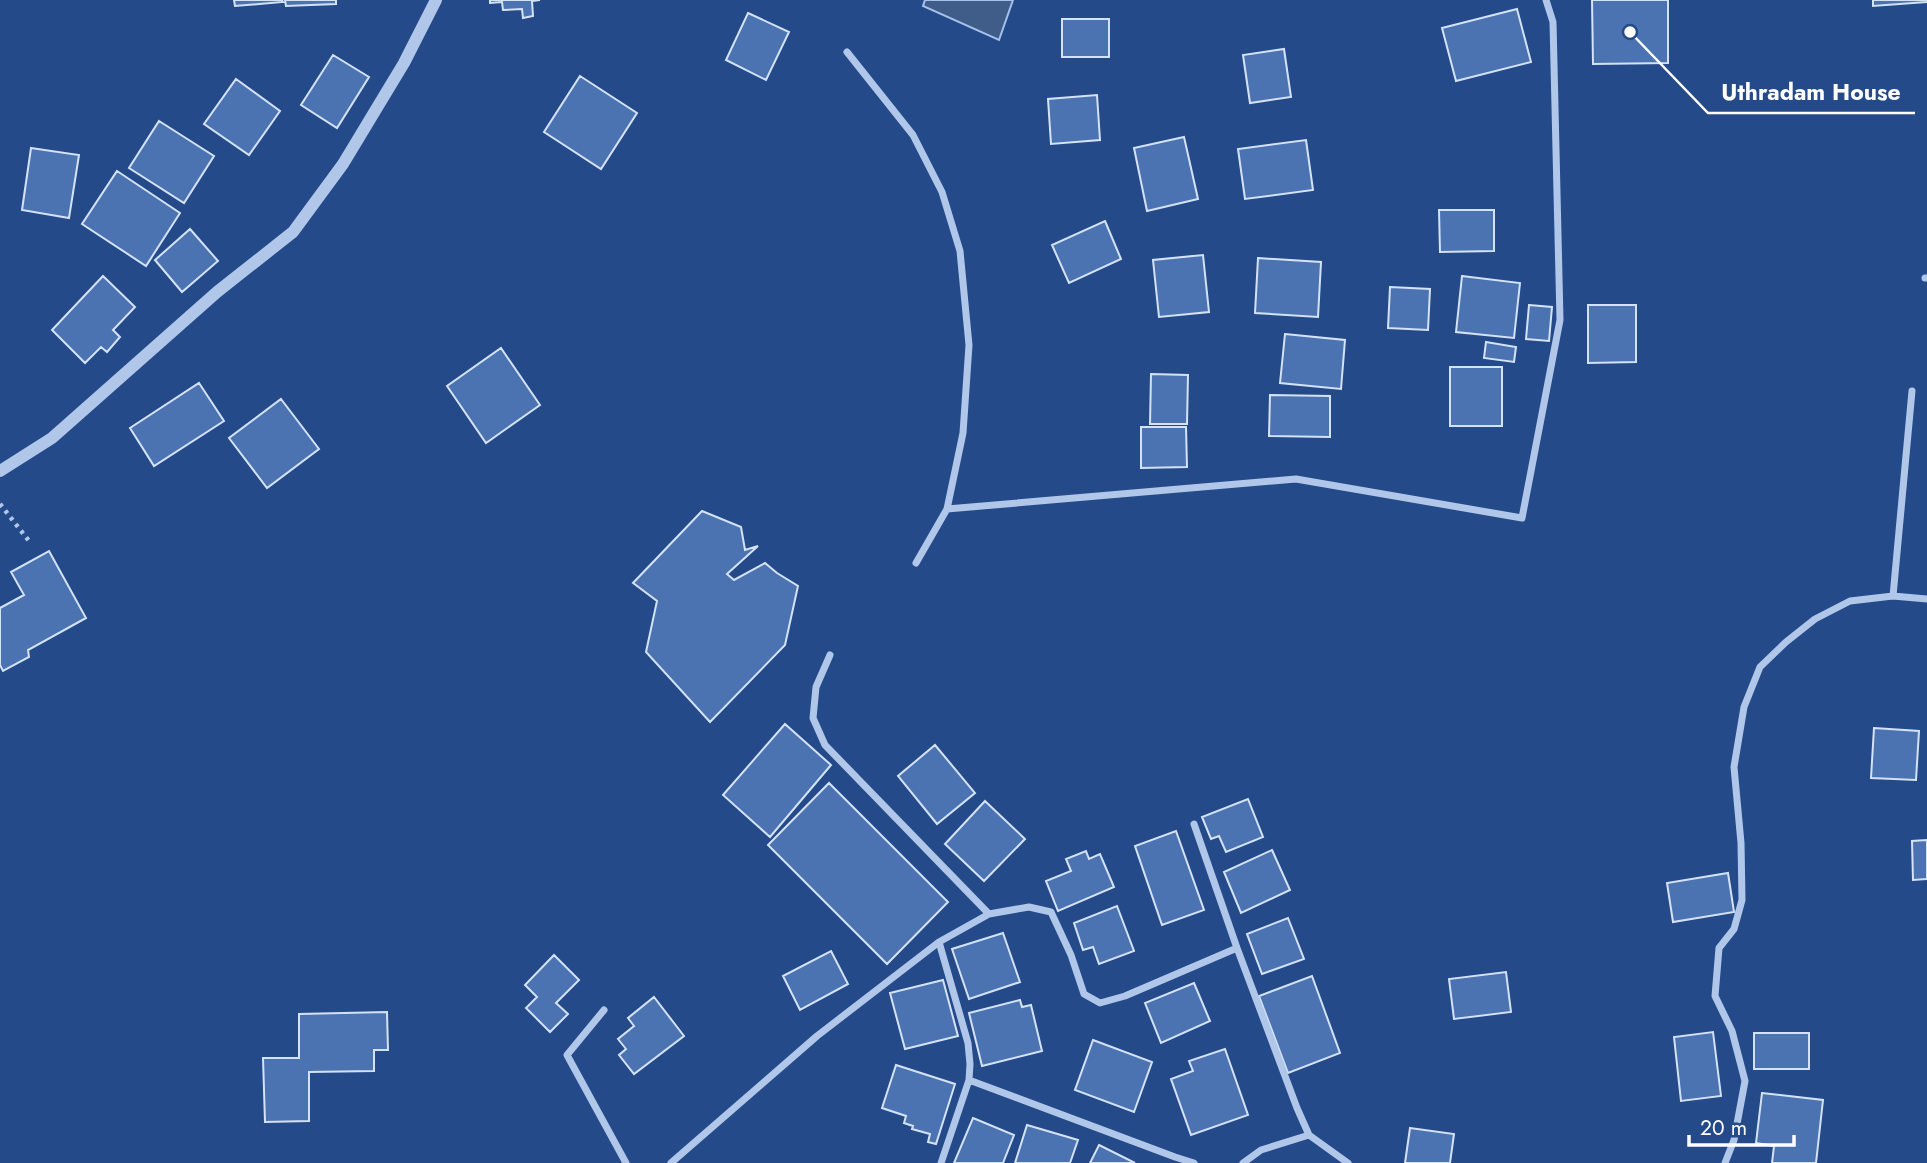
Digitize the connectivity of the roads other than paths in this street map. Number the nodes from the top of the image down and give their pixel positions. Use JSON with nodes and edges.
{"nodes":[{"id":1,"x":436,"y":0,"type":"edge"},
{"id":2,"x":1546,"y":0,"type":"edge"},
{"id":3,"x":847,"y":52,"type":"dead end"},
{"id":4,"x":1912,"y":391,"type":"dead end"},
{"id":5,"x":0,"y":471,"type":"edge"},
{"id":6,"x":947,"y":509,"type":"junction"},
{"id":7,"x":916,"y":564,"type":"dead end"},
{"id":8,"x":1893,"y":596,"type":"junction"},
{"id":9,"x":1927,"y":599,"type":"edge"},
{"id":10,"x":831,"y":655,"type":"dead end"},
{"id":11,"x":1194,"y":824,"type":"dead end"},
{"id":12,"x":989,"y":914,"type":"junction"},
{"id":13,"x":939,"y":942,"type":"junction"},
{"id":14,"x":1237,"y":948,"type":"junction"},
{"id":15,"x":604,"y":1010,"type":"dead end"},
{"id":16,"x":969,"y":1080,"type":"junction"},
{"id":17,"x":1309,"y":1135,"type":"junction"},
{"id":18,"x":1174,"y":1160,"type":"edge"},
{"id":19,"x":626,"y":1163,"type":"edge"},
{"id":20,"x":671,"y":1163,"type":"edge"},
{"id":21,"x":942,"y":1163,"type":"edge"},
{"id":22,"x":1194,"y":1163,"type":"edge"},
{"id":23,"x":1243,"y":1163,"type":"edge"},
{"id":24,"x":1348,"y":1163,"type":"edge"},
{"id":25,"x":1725,"y":1163,"type":"edge"}],
"edges":[{"from":1,"to":5,"type":"street"},
{"from":2,"to":6,"type":"street"},
{"from":3,"to":6,"type":"street"},
{"from":4,"to":8,"type":"street"},
{"from":6,"to":7,"type":"street"},
{"from":8,"to":9,"type":"street"},
{"from":8,"to":25,"type":"street"},
{"from":10,"to":12,"type":"street"},
{"from":11,"to":14,"type":"street"},
{"from":12,"to":13,"type":"street"},
{"from":12,"to":14,"type":"street"},
{"from":13,"to":16,"type":"street"},
{"from":13,"to":20,"type":"street"},
{"from":14,"to":17,"type":"street"},
{"from":15,"to":19,"type":"street"},
{"from":16,"to":18,"type":"street"},
{"from":16,"to":21,"type":"street"},
{"from":17,"to":23,"type":"street"},
{"from":17,"to":24,"type":"street"},
{"from":18,"to":22,"type":"street"}]}
